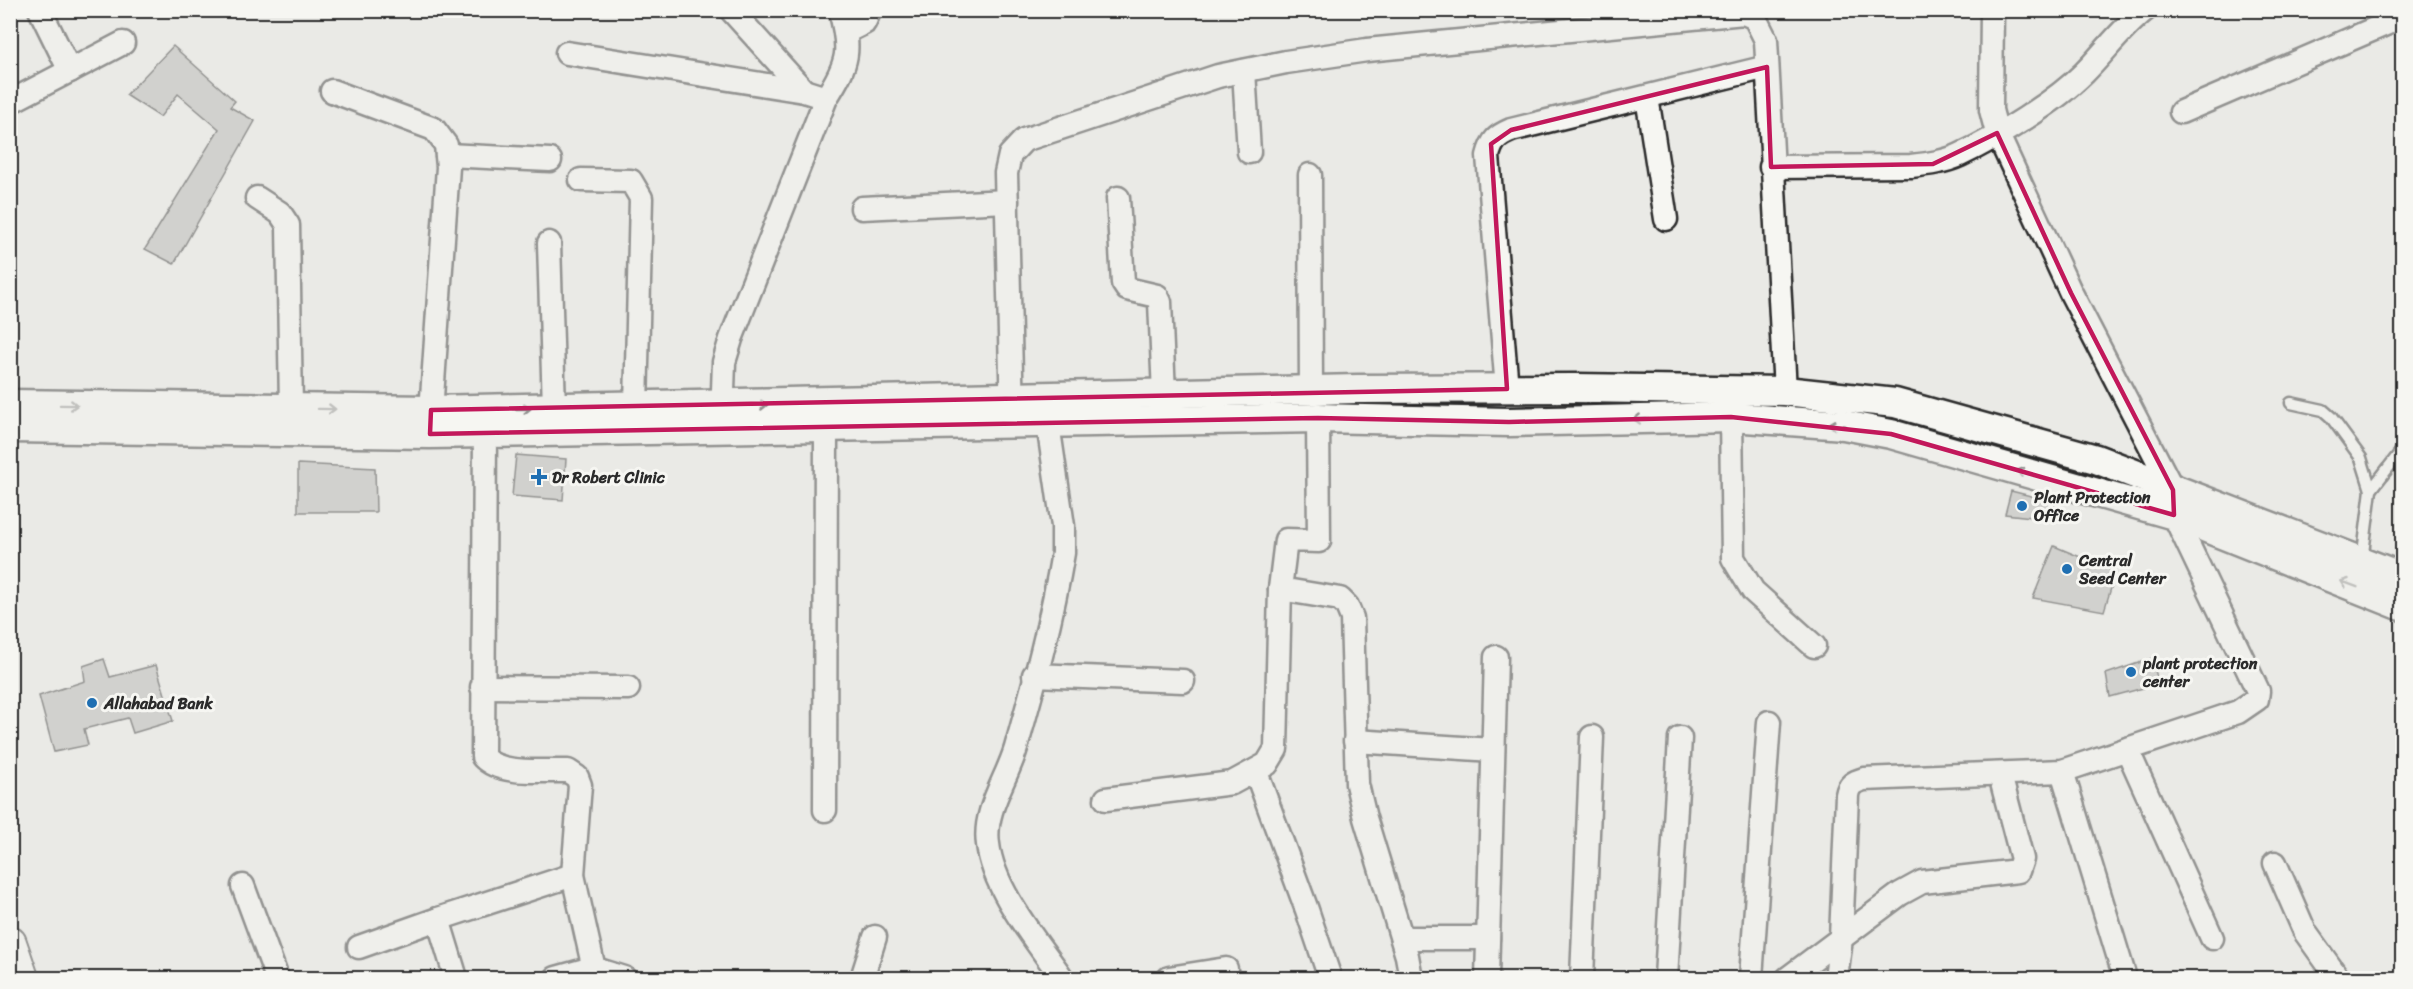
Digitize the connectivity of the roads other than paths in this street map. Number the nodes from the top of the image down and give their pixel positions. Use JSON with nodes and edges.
{"nodes":[{"id":1,"x":39,"y":10,"type":"edge"},
{"id":2,"x":731,"y":10,"type":"edge"},
{"id":3,"x":870,"y":10,"type":"edge"},
{"id":4,"x":2145,"y":10,"type":"edge"},
{"id":5,"x":1994,"y":12,"type":"edge"},
{"id":6,"x":2403,"y":17,"type":"edge"},
{"id":7,"x":843,"y":21,"type":"edge"},
{"id":8,"x":123,"y":43,"type":"dead end"},
{"id":9,"x":567,"y":53,"type":"dead end"},
{"id":10,"x":1767,"y":67,"type":"junction"},
{"id":11,"x":70,"y":71,"type":"junction"},
{"id":12,"x":1244,"y":71,"type":"junction"},
{"id":13,"x":332,"y":91,"type":"dead end"},
{"id":14,"x":804,"y":91,"type":"junction"},
{"id":15,"x":1647,"y":97,"type":"junction"},
{"id":16,"x":825,"y":98,"type":"junction"},
{"id":17,"x":10,"y":102,"type":"edge"},
{"id":18,"x":2181,"y":112,"type":"dead end"},
{"id":19,"x":1997,"y":133,"type":"junction"},
{"id":20,"x":1249,"y":152,"type":"dead end"},
{"id":21,"x":447,"y":155,"type":"junction"},
{"id":22,"x":550,"y":160,"type":"dead end"},
{"id":23,"x":1771,"y":167,"type":"junction"},
{"id":24,"x":1310,"y":175,"type":"dead end"},
{"id":25,"x":581,"y":180,"type":"dead end"},
{"id":26,"x":256,"y":198,"type":"dead end"},
{"id":27,"x":1118,"y":198,"type":"dead end"},
{"id":28,"x":1007,"y":201,"type":"junction"},
{"id":29,"x":862,"y":208,"type":"dead end"},
{"id":30,"x":1666,"y":219,"type":"dead end"},
{"id":31,"x":549,"y":243,"type":"dead end"},
{"id":32,"x":1575,"y":388,"type":"junction"},
{"id":33,"x":1507,"y":389,"type":"junction"},
{"id":34,"x":1358,"y":390,"type":"junction"},
{"id":35,"x":1785,"y":391,"type":"junction"},
{"id":36,"x":1164,"y":394,"type":"junction"},
{"id":37,"x":2291,"y":403,"type":"dead end"},
{"id":38,"x":10,"y":404,"type":"edge"},
{"id":39,"x":1314,"y":404,"type":"junction"},
{"id":40,"x":636,"y":407,"type":"junction"},
{"id":41,"x":291,"y":408,"type":"junction"},
{"id":42,"x":554,"y":408,"type":"junction"},
{"id":43,"x":1012,"y":411,"type":"junction"},
{"id":44,"x":722,"y":417,"type":"junction"},
{"id":45,"x":1731,"y":417,"type":"junction"},
{"id":46,"x":1357,"y":418,"type":"junction"},
{"id":47,"x":1576,"y":420,"type":"junction"},
{"id":48,"x":431,"y":422,"type":"junction"},
{"id":49,"x":1048,"y":423,"type":"junction"},
{"id":50,"x":10,"y":428,"type":"edge"},
{"id":51,"x":826,"y":428,"type":"junction"},
{"id":52,"x":485,"y":433,"type":"junction"},
{"id":53,"x":2403,"y":450,"type":"edge"},
{"id":54,"x":2371,"y":490,"type":"junction"},
{"id":55,"x":2173,"y":502,"type":"junction"},
{"id":56,"x":2362,"y":561,"type":"junction"},
{"id":57,"x":2403,"y":577,"type":"edge"},
{"id":58,"x":1281,"y":589,"type":"junction"},
{"id":59,"x":2403,"y":606,"type":"edge"},
{"id":60,"x":1814,"y":646,"type":"dead end"},
{"id":61,"x":1496,"y":657,"type":"dead end"},
{"id":62,"x":1034,"y":675,"type":"junction"},
{"id":63,"x":1183,"y":681,"type":"dead end"},
{"id":64,"x":482,"y":687,"type":"junction"},
{"id":65,"x":628,"y":688,"type":"dead end"},
{"id":66,"x":1769,"y":722,"type":"dead end"},
{"id":67,"x":1592,"y":738,"type":"dead end"},
{"id":68,"x":1680,"y":738,"type":"dead end"},
{"id":69,"x":1355,"y":741,"type":"junction"},
{"id":70,"x":2127,"y":749,"type":"junction"},
{"id":71,"x":1493,"y":750,"type":"junction"},
{"id":72,"x":2062,"y":771,"type":"junction"},
{"id":73,"x":1256,"y":772,"type":"junction"},
{"id":74,"x":2000,"y":775,"type":"junction"},
{"id":75,"x":1106,"y":799,"type":"dead end"},
{"id":76,"x":825,"y":810,"type":"dead end"},
{"id":77,"x":2275,"y":863,"type":"dead end"},
{"id":78,"x":573,"y":875,"type":"junction"},
{"id":79,"x":243,"y":886,"type":"dead end"},
{"id":80,"x":438,"y":919,"type":"junction"},
{"id":81,"x":875,"y":937,"type":"dead end"},
{"id":82,"x":1402,"y":938,"type":"junction"},
{"id":83,"x":1488,"y":938,"type":"junction"},
{"id":84,"x":1840,"y":938,"type":"junction"},
{"id":85,"x":2212,"y":938,"type":"dead end"},
{"id":86,"x":10,"y":943,"type":"edge"},
{"id":87,"x":359,"y":947,"type":"dead end"},
{"id":88,"x":1226,"y":969,"type":"dead end"},
{"id":89,"x":594,"y":973,"type":"edge"},
{"id":90,"x":22,"y":978,"type":"edge"},
{"id":91,"x":277,"y":978,"type":"edge"},
{"id":92,"x":456,"y":978,"type":"edge"},
{"id":93,"x":556,"y":978,"type":"edge"},
{"id":94,"x":624,"y":978,"type":"edge"},
{"id":95,"x":862,"y":978,"type":"edge"},
{"id":96,"x":1062,"y":978,"type":"edge"},
{"id":97,"x":1169,"y":978,"type":"edge"},
{"id":98,"x":1330,"y":978,"type":"edge"},
{"id":99,"x":1411,"y":978,"type":"edge"},
{"id":100,"x":1487,"y":978,"type":"edge"},
{"id":101,"x":1582,"y":978,"type":"edge"},
{"id":102,"x":1666,"y":978,"type":"edge"},
{"id":103,"x":1751,"y":978,"type":"edge"},
{"id":104,"x":1788,"y":978,"type":"edge"},
{"id":105,"x":1836,"y":978,"type":"edge"},
{"id":106,"x":2125,"y":978,"type":"edge"},
{"id":107,"x":2338,"y":978,"type":"edge"}],
"edges":[{"from":1,"to":11,"type":"street"},
{"from":2,"to":14,"type":"street"},
{"from":3,"to":7,"type":"street"},
{"from":4,"to":19,"type":"street"},
{"from":5,"to":19,"type":"street"},
{"from":6,"to":18,"type":"street"},
{"from":7,"to":16,"type":"street"},
{"from":8,"to":11,"type":"street"},
{"from":9,"to":14,"type":"street"},
{"from":10,"to":12,"type":"street"},
{"from":10,"to":15,"type":"street"},
{"from":10,"to":23,"type":"street"},
{"from":11,"to":17,"type":"street"},
{"from":12,"to":20,"type":"street"},
{"from":12,"to":28,"type":"street"},
{"from":13,"to":21,"type":"street"},
{"from":14,"to":16,"type":"street"},
{"from":15,"to":30,"type":"street"},
{"from":15,"to":33,"type":"street"},
{"from":16,"to":44,"type":"street"},
{"from":19,"to":23,"type":"street"},
{"from":19,"to":55,"type":"street"},
{"from":21,"to":22,"type":"street"},
{"from":21,"to":48,"type":"street"},
{"from":23,"to":35,"type":"street"},
{"from":24,"to":39,"type":"street"},
{"from":25,"to":40,"type":"street"},
{"from":26,"to":41,"type":"street"},
{"from":27,"to":36,"type":"street"},
{"from":28,"to":29,"type":"street"},
{"from":28,"to":43,"type":"street"},
{"from":31,"to":42,"type":"street"},
{"from":32,"to":33,"type":"street"},
{"from":32,"to":35,"type":"street"},
{"from":32,"to":47,"type":"street"},
{"from":33,"to":34,"type":"street"},
{"from":34,"to":39,"type":"street"},
{"from":34,"to":46,"type":"street"},
{"from":35,"to":55,"type":"street"},
{"from":36,"to":39,"type":"street"},
{"from":36,"to":43,"type":"street"},
{"from":37,"to":54,"type":"lane"},
{"from":38,"to":41,"type":"street","one_way":true},
{"from":39,"to":46,"type":"street"},
{"from":39,"to":49,"type":"street"},
{"from":39,"to":58,"type":"street"},
{"from":40,"to":42,"type":"street"},
{"from":40,"to":44,"type":"street"},
{"from":41,"to":48,"type":"street","one_way":true},
{"from":48,"to":42,"type":"street","one_way":true},
{"from":44,"to":43,"type":"street","one_way":true},
{"from":43,"to":49,"type":"street"},
{"from":43,"to":51,"type":"street"},
{"from":44,"to":51,"type":"street"},
{"from":44,"to":52,"type":"street"},
{"from":45,"to":47,"type":"street","one_way":true},
{"from":55,"to":45,"type":"street","one_way":true},
{"from":45,"to":60,"type":"street"},
{"from":46,"to":47,"type":"street"},
{"from":48,"to":50,"type":"street"},
{"from":48,"to":52,"type":"street"},
{"from":49,"to":62,"type":"street"},
{"from":51,"to":76,"type":"street"},
{"from":52,"to":64,"type":"street"},
{"from":53,"to":54,"type":"lane"},
{"from":54,"to":56,"type":"lane"},
{"from":55,"to":56,"type":"street"},
{"from":59,"to":55,"type":"street","one_way":true},
{"from":55,"to":70,"type":"street"},
{"from":56,"to":57,"type":"street"},
{"from":58,"to":69,"type":"street"},
{"from":58,"to":73,"type":"street"},
{"from":61,"to":71,"type":"street"},
{"from":62,"to":63,"type":"street"},
{"from":62,"to":96,"type":"street"},
{"from":64,"to":65,"type":"street"},
{"from":64,"to":78,"type":"street"},
{"from":66,"to":103,"type":"street"},
{"from":67,"to":101,"type":"street"},
{"from":68,"to":102,"type":"street"},
{"from":69,"to":71,"type":"street"},
{"from":69,"to":82,"type":"street"},
{"from":70,"to":72,"type":"street"},
{"from":70,"to":85,"type":"street"},
{"from":71,"to":83,"type":"street"},
{"from":72,"to":74,"type":"street"},
{"from":72,"to":106,"type":"street"},
{"from":73,"to":75,"type":"street"},
{"from":73,"to":98,"type":"street"},
{"from":74,"to":84,"type":"street"},
{"from":74,"to":84,"type":"street"},
{"from":77,"to":107,"type":"street"},
{"from":78,"to":80,"type":"street"},
{"from":78,"to":89,"type":"street"},
{"from":79,"to":91,"type":"street"},
{"from":80,"to":87,"type":"street"},
{"from":80,"to":92,"type":"street"},
{"from":81,"to":95,"type":"street"},
{"from":82,"to":83,"type":"street"},
{"from":82,"to":99,"type":"street"},
{"from":83,"to":100,"type":"street"},
{"from":84,"to":104,"type":"street"},
{"from":84,"to":105,"type":"street"},
{"from":86,"to":90,"type":"main road"},
{"from":88,"to":97,"type":"street"},
{"from":89,"to":93,"type":"street"},
{"from":89,"to":94,"type":"street"}]}
